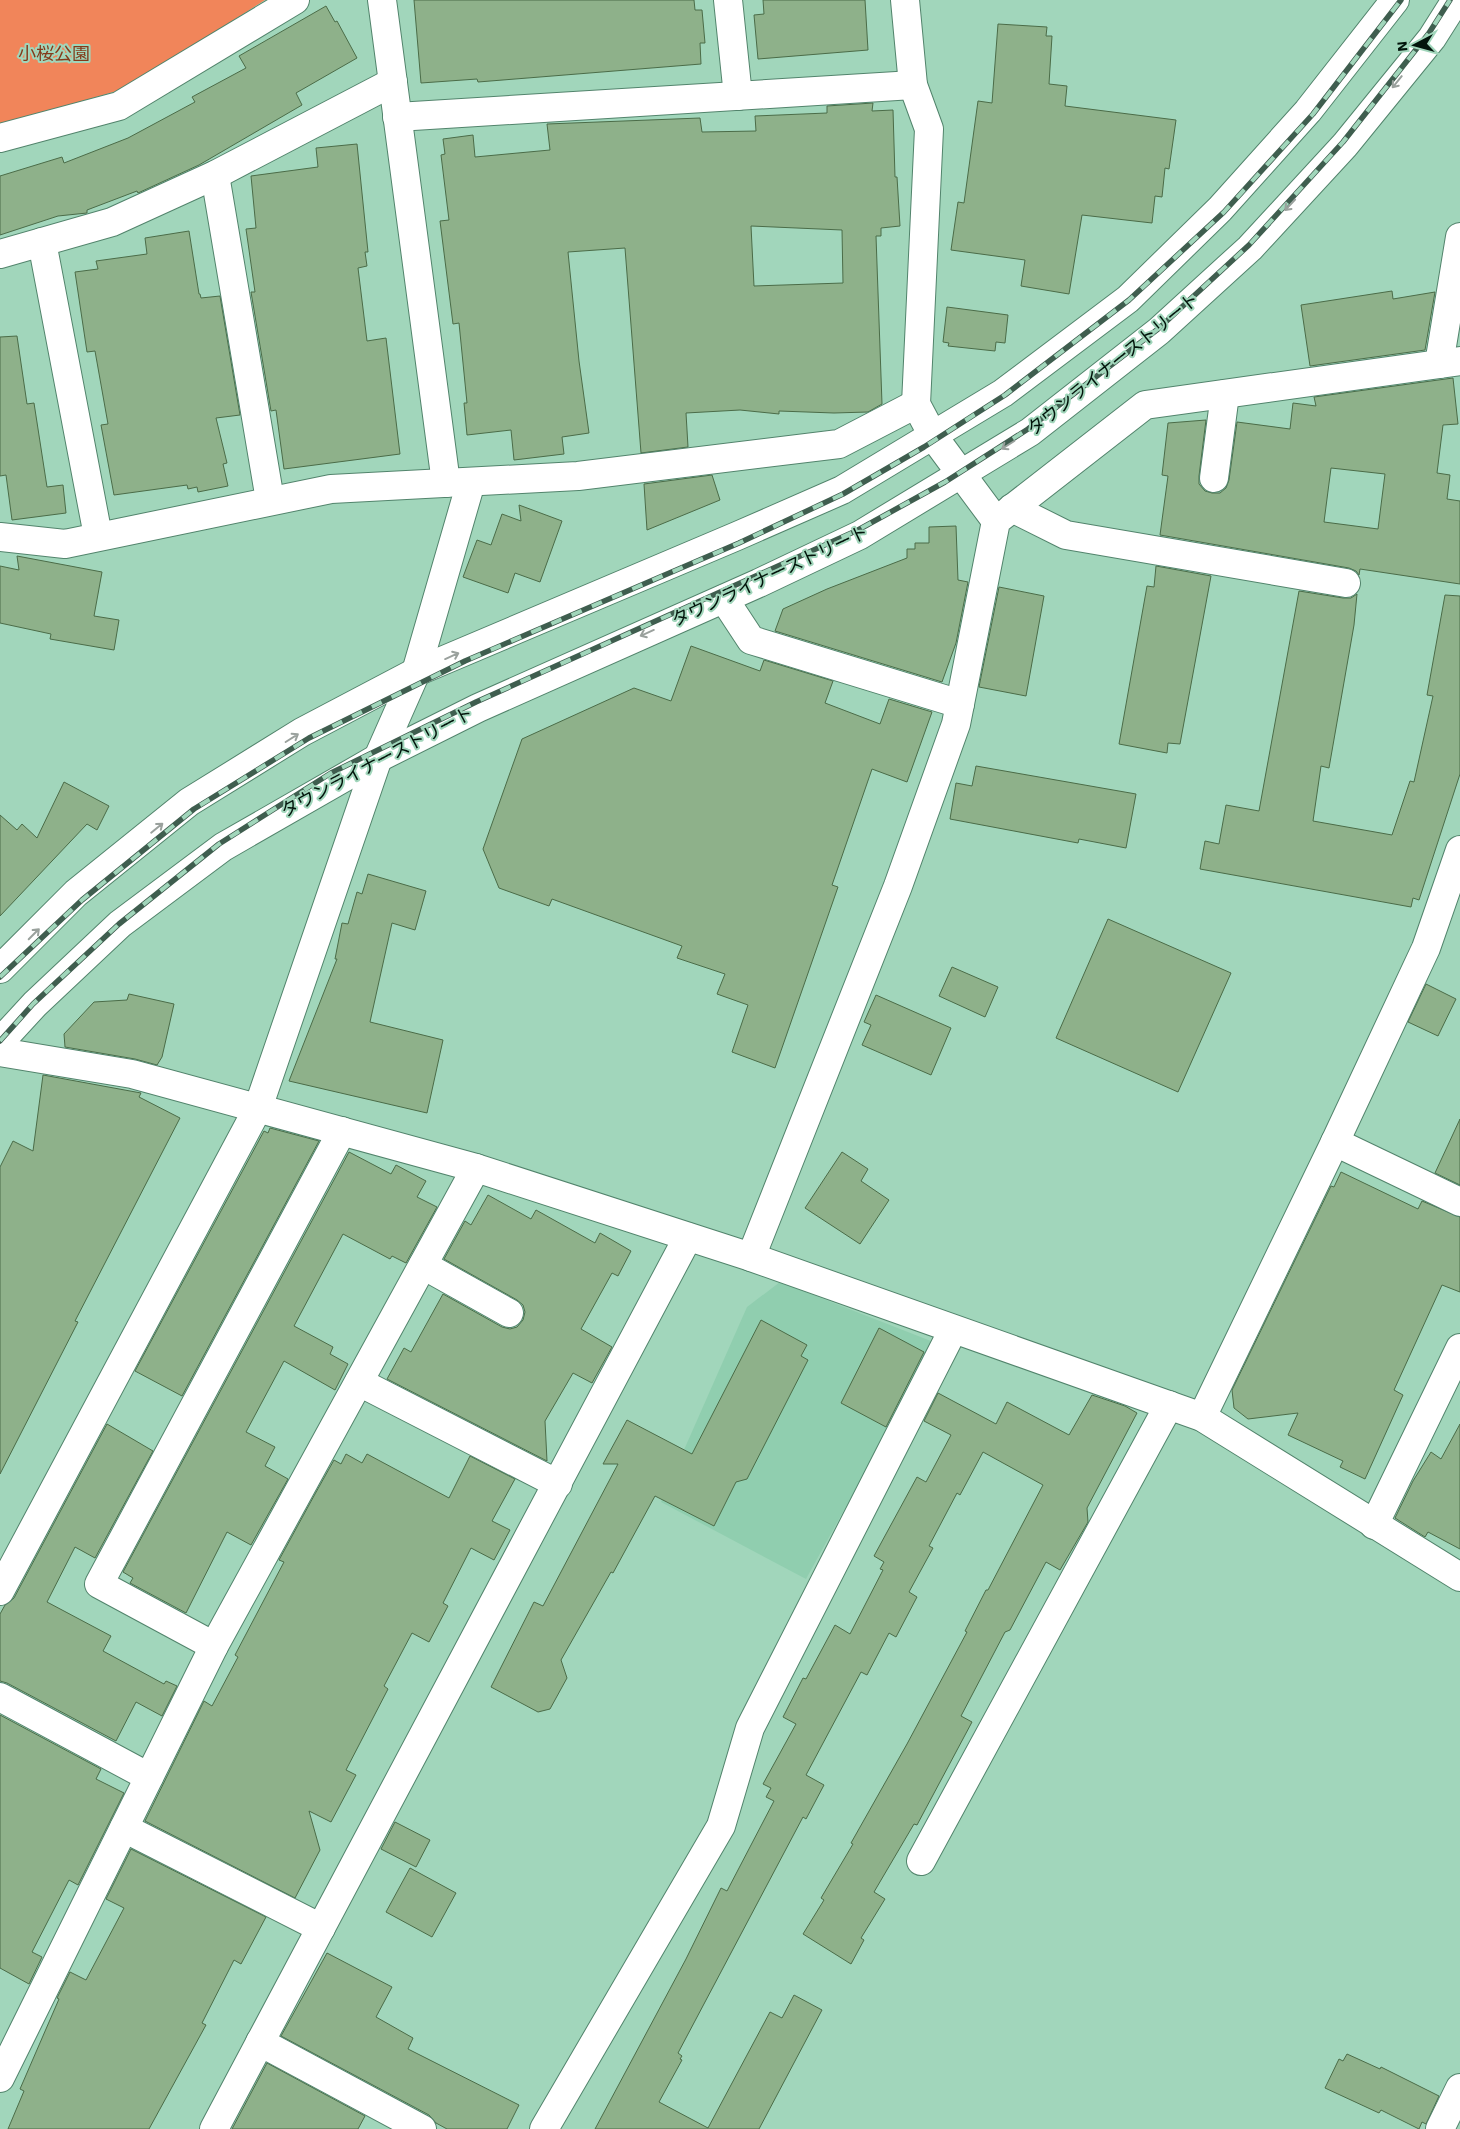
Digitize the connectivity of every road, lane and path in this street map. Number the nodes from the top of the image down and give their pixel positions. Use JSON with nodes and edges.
{"nodes":[{"id":1,"x":295,"y":0,"type":"edge"},
{"id":2,"x":382,"y":0,"type":"edge"},
{"id":3,"x":728,"y":0,"type":"edge"},
{"id":4,"x":905,"y":0,"type":"edge"},
{"id":5,"x":1395,"y":0,"type":"edge"},
{"id":6,"x":1456,"y":0,"type":"edge"},
{"id":7,"x":393,"y":82,"type":"junction"},
{"id":8,"x":913,"y":85,"type":"junction"},
{"id":9,"x":738,"y":96,"type":"junction"},
{"id":10,"x":397,"y":117,"type":"junction"},
{"id":11,"x":0,"y":138,"type":"edge"},
{"id":12,"x":215,"y":175,"type":"junction"},
{"id":13,"x":1460,"y":237,"type":"edge"},
{"id":14,"x":42,"y":242,"type":"junction"},
{"id":15,"x":0,"y":254,"type":"edge"},
{"id":16,"x":1449,"y":363,"type":"edge"},
{"id":17,"x":1225,"y":394,"type":"junction"},
{"id":18,"x":916,"y":404,"type":"junction"},
{"id":19,"x":933,"y":436,"type":"junction"},
{"id":20,"x":962,"y":474,"type":"junction"},
{"id":21,"x":1214,"y":478,"type":"dead end"},
{"id":22,"x":458,"y":483,"type":"junction"},
{"id":23,"x":270,"y":500,"type":"junction"},
{"id":24,"x":1004,"y":515,"type":"junction"},
{"id":25,"x":98,"y":536,"type":"junction"},
{"id":26,"x":0,"y":537,"type":"edge"},
{"id":27,"x":1346,"y":583,"type":"dead end"},
{"id":28,"x":724,"y":599,"type":"junction"},
{"id":29,"x":416,"y":672,"type":"junction"},
{"id":30,"x":960,"y":704,"type":"junction"},
{"id":31,"x":378,"y":758,"type":"junction"},
{"id":32,"x":1460,"y":850,"type":"edge"},
{"id":33,"x":0,"y":969,"type":"edge"},
{"id":34,"x":0,"y":1042,"type":"edge"},
{"id":35,"x":0,"y":1052,"type":"edge"},
{"id":36,"x":258,"y":1108,"type":"junction"},
{"id":37,"x":342,"y":1131,"type":"junction"},
{"id":38,"x":1335,"y":1142,"type":"junction"},
{"id":39,"x":476,"y":1168,"type":"junction"},
{"id":40,"x":1460,"y":1202,"type":"edge"},
{"id":41,"x":688,"y":1237,"type":"junction"},
{"id":42,"x":752,"y":1257,"type":"junction"},
{"id":43,"x":423,"y":1265,"type":"junction"},
{"id":44,"x":509,"y":1314,"type":"dead end"},
{"id":45,"x":953,"y":1330,"type":"junction"},
{"id":46,"x":1460,"y":1348,"type":"edge"},
{"id":47,"x":359,"y":1382,"type":"junction"},
{"id":48,"x":1170,"y":1406,"type":"junction"},
{"id":49,"x":1202,"y":1417,"type":"junction"},
{"id":50,"x":558,"y":1484,"type":"junction"},
{"id":51,"x":1374,"y":1525,"type":"junction"},
{"id":52,"x":1460,"y":1577,"type":"edge"},
{"id":53,"x":0,"y":1591,"type":"edge"},
{"id":54,"x":214,"y":1646,"type":"junction"},
{"id":55,"x":0,"y":1697,"type":"edge"},
{"id":56,"x":149,"y":1776,"type":"junction"},
{"id":57,"x":124,"y":1828,"type":"junction"},
{"id":58,"x":921,"y":1861,"type":"dead end"},
{"id":59,"x":321,"y":1928,"type":"junction"},
{"id":60,"x":260,"y":2042,"type":"junction"},
{"id":61,"x":0,"y":2078,"type":"edge"},
{"id":62,"x":1460,"y":2088,"type":"edge"},
{"id":63,"x":214,"y":2129,"type":"edge"},
{"id":64,"x":422,"y":2129,"type":"edge"},
{"id":65,"x":544,"y":2129,"type":"edge"},
{"id":66,"x":1440,"y":2129,"type":"edge"}],
"edges":[{"from":1,"to":11,"type":"street"},
{"from":2,"to":7,"type":"street"},
{"from":3,"to":9,"type":"street"},
{"from":4,"to":8,"type":"street"},
{"from":5,"to":19,"type":"street"},
{"from":6,"to":20,"type":"street","name":"タウンライナーストリート","one_way":true},
{"from":7,"to":10,"type":"street"},
{"from":7,"to":12,"type":"street"},
{"from":8,"to":9,"type":"street"},
{"from":8,"to":18,"type":"street"},
{"from":9,"to":10,"type":"street"},
{"from":10,"to":22,"type":"street"},
{"from":12,"to":14,"type":"street"},
{"from":12,"to":23,"type":"street"},
{"from":13,"to":16,"type":"street"},
{"from":14,"to":15,"type":"street"},
{"from":14,"to":25,"type":"street"},
{"from":16,"to":17,"type":"street"},
{"from":17,"to":21,"type":"street"},
{"from":17,"to":24,"type":"street"},
{"from":18,"to":19,"type":"street"},
{"from":18,"to":22,"type":"street"},
{"from":19,"to":20,"type":"street"},
{"from":29,"to":19,"type":"street","one_way":true},
{"from":20,"to":24,"type":"street"},
{"from":20,"to":28,"type":"street","name":"タウンライナーストリート"},
{"from":22,"to":23,"type":"street"},
{"from":22,"to":29,"type":"street"},
{"from":23,"to":25,"type":"street"},
{"from":24,"to":27,"type":"street"},
{"from":24,"to":30,"type":"street"},
{"from":25,"to":26,"type":"street"},
{"from":28,"to":30,"type":"street"},
{"from":28,"to":31,"type":"street","name":"タウンライナーストリート","one_way":true},
{"from":29,"to":31,"type":"street"},
{"from":33,"to":29,"type":"street","one_way":true},
{"from":30,"to":42,"type":"street"},
{"from":31,"to":34,"type":"street","name":"タウンライナーストリート"},
{"from":31,"to":36,"type":"street"},
{"from":32,"to":38,"type":"street"},
{"from":35,"to":36,"type":"street"},
{"from":36,"to":37,"type":"street"},
{"from":36,"to":53,"type":"street"},
{"from":37,"to":39,"type":"street"},
{"from":37,"to":54,"type":"street"},
{"from":38,"to":40,"type":"street"},
{"from":38,"to":49,"type":"street"},
{"from":39,"to":41,"type":"street"},
{"from":39,"to":43,"type":"street"},
{"from":41,"to":42,"type":"street"},
{"from":41,"to":50,"type":"street"},
{"from":42,"to":45,"type":"street"},
{"from":43,"to":44,"type":"street"},
{"from":43,"to":47,"type":"street"},
{"from":45,"to":48,"type":"street"},
{"from":45,"to":65,"type":"street"},
{"from":46,"to":51,"type":"street"},
{"from":47,"to":50,"type":"street"},
{"from":47,"to":54,"type":"street"},
{"from":48,"to":49,"type":"street"},
{"from":48,"to":58,"type":"street"},
{"from":49,"to":51,"type":"street"},
{"from":50,"to":59,"type":"street"},
{"from":51,"to":52,"type":"street"},
{"from":54,"to":56,"type":"street"},
{"from":55,"to":56,"type":"street"},
{"from":56,"to":57,"type":"street"},
{"from":57,"to":59,"type":"street"},
{"from":57,"to":61,"type":"street"},
{"from":59,"to":60,"type":"street"},
{"from":60,"to":63,"type":"street"},
{"from":60,"to":64,"type":"street"},
{"from":62,"to":66,"type":"street"}]}
